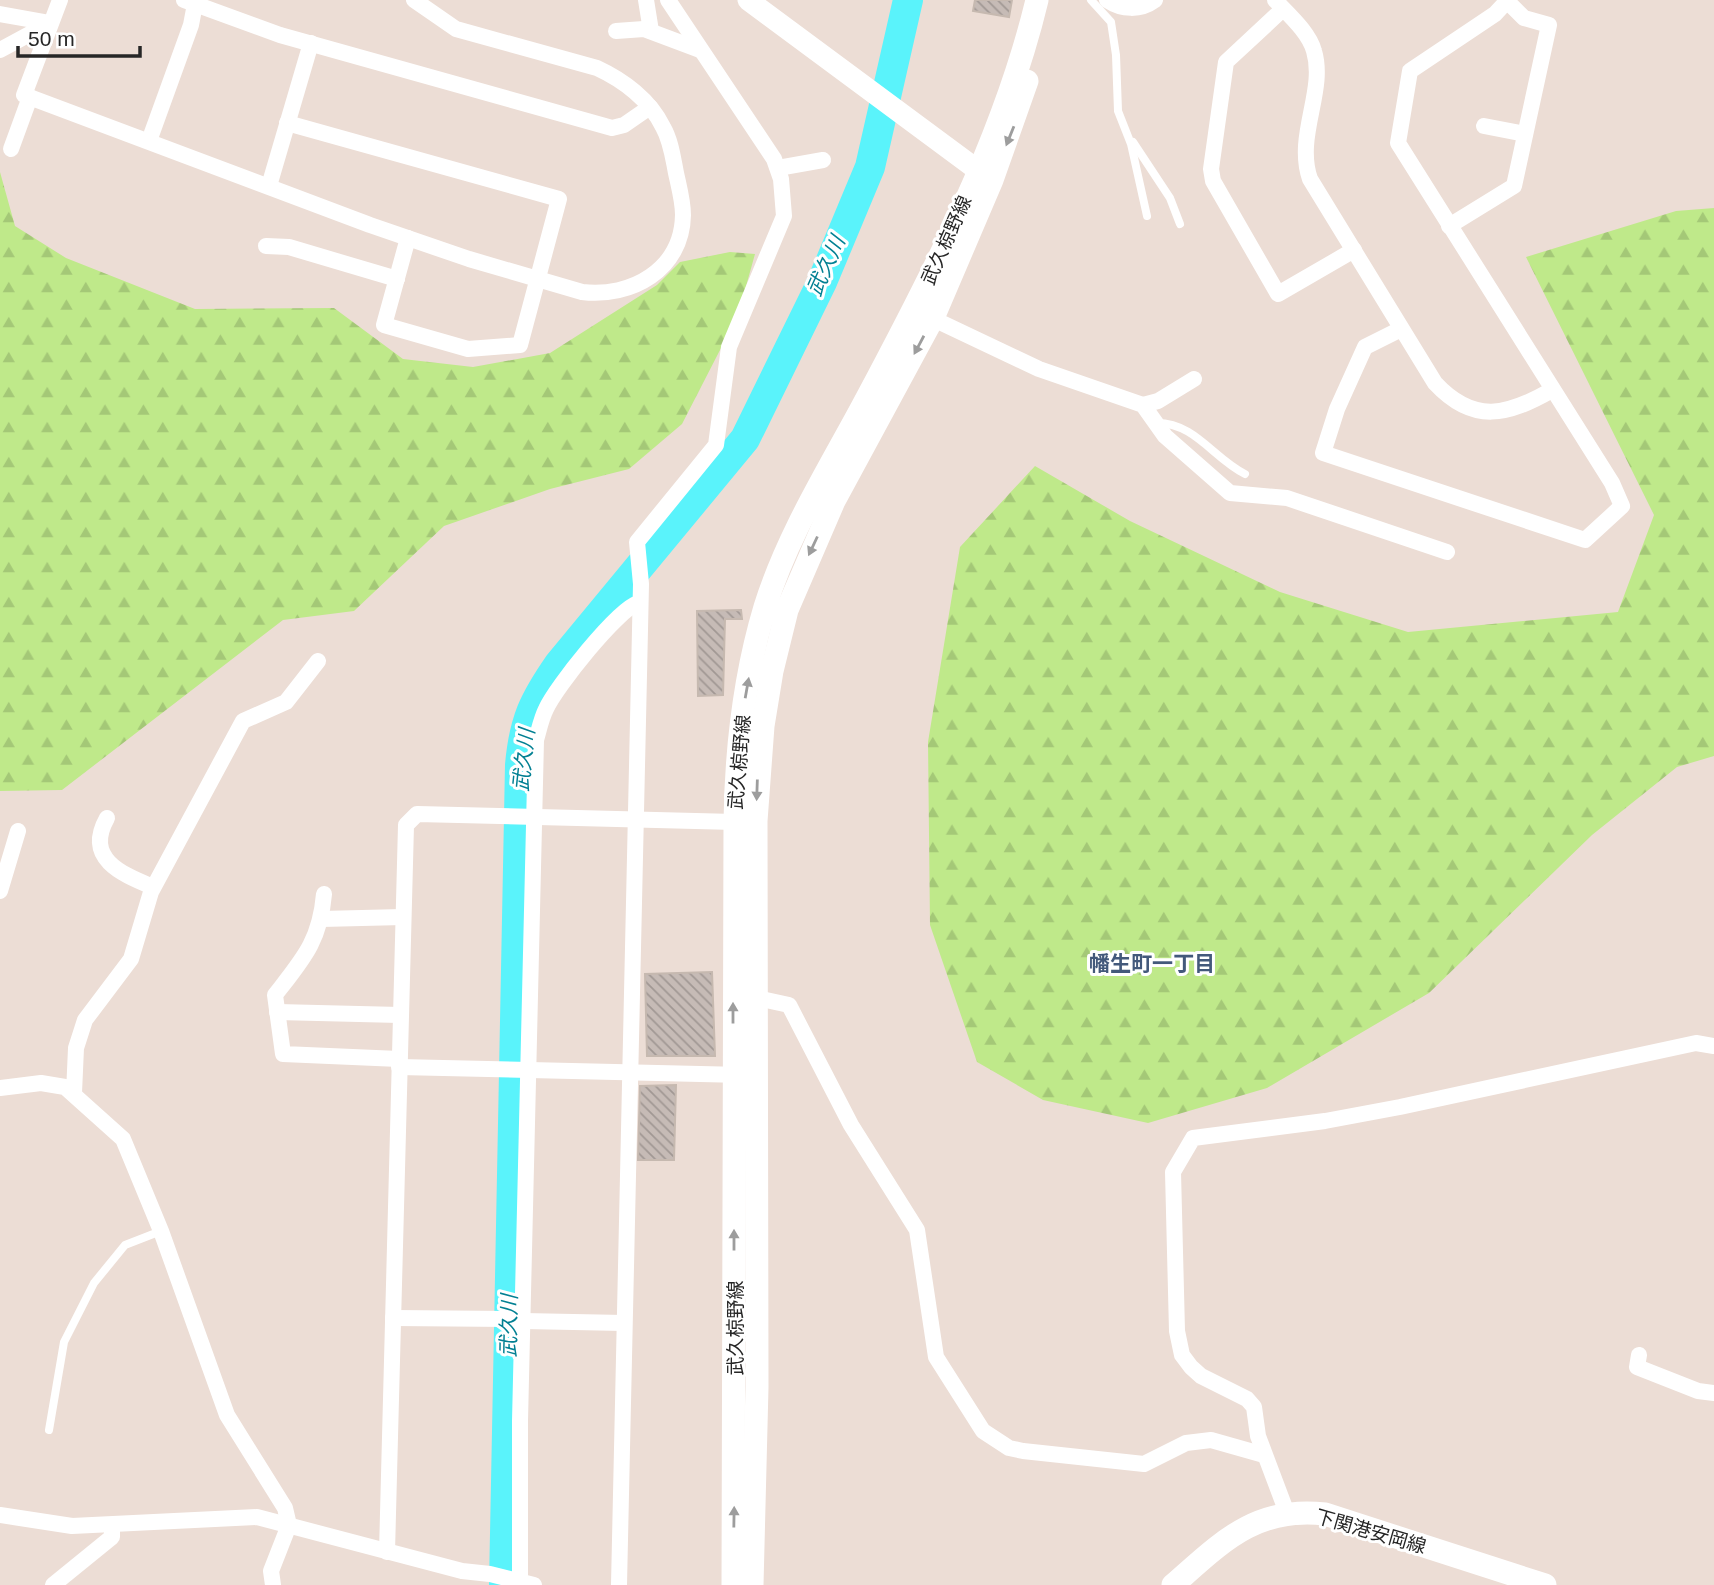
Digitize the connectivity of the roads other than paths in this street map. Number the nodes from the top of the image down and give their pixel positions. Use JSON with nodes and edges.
{"nodes":[{"id":1,"x":60,"y":0,"type":"edge"},
{"id":2,"x":414,"y":0,"type":"edge"},
{"id":3,"x":646,"y":0,"type":"edge"},
{"id":4,"x":668,"y":0,"type":"edge"},
{"id":5,"x":748,"y":0,"type":"edge"},
{"id":6,"x":1037,"y":0,"type":"edge"},
{"id":7,"x":1049,"y":0,"type":"edge"},
{"id":8,"x":1091,"y":0,"type":"edge"},
{"id":9,"x":1107,"y":0,"type":"edge"},
{"id":10,"x":1155,"y":0,"type":"edge"},
{"id":11,"x":1507,"y":1,"type":"edge"},
{"id":12,"x":190,"y":2,"type":"edge"},
{"id":13,"x":1279,"y":4,"type":"edge"},
{"id":14,"x":0,"y":14,"type":"edge"},
{"id":15,"x":50,"y":23,"type":"junction"},
{"id":16,"x":616,"y":31,"type":"dead end"},
{"id":17,"x":651,"y":31,"type":"junction"},
{"id":18,"x":311,"y":43,"type":"junction"},
{"id":19,"x":0,"y":50,"type":"edge"},
{"id":20,"x":700,"y":50,"type":"junction"},
{"id":21,"x":30,"y":97,"type":"junction"},
{"id":22,"x":650,"y":107,"type":"junction"},
{"id":23,"x":286,"y":123,"type":"junction"},
{"id":24,"x":1484,"y":126,"type":"dead end"},
{"id":25,"x":1127,"y":133,"type":"junction"},
{"id":26,"x":1525,"y":134,"type":"junction"},
{"id":27,"x":149,"y":141,"type":"junction"},
{"id":28,"x":11,"y":149,"type":"dead end"},
{"id":29,"x":823,"y":160,"type":"dead end"},
{"id":30,"x":778,"y":168,"type":"junction"},
{"id":31,"x":985,"y":175,"type":"junction"},
{"id":32,"x":269,"y":186,"type":"junction"},
{"id":33,"x":1147,"y":216,"type":"dead end"},
{"id":34,"x":1180,"y":224,"type":"dead end"},
{"id":35,"x":1449,"y":226,"type":"junction"},
{"id":36,"x":408,"y":238,"type":"junction"},
{"id":37,"x":266,"y":246,"type":"dead end"},
{"id":38,"x":1354,"y":250,"type":"junction"},
{"id":39,"x":397,"y":279,"type":"junction"},
{"id":40,"x":540,"y":279,"type":"junction"},
{"id":41,"x":923,"y":314,"type":"junction"},
{"id":42,"x":1401,"y":329,"type":"junction"},
{"id":43,"x":1194,"y":379,"type":"dead end"},
{"id":44,"x":1552,"y":390,"type":"junction"},
{"id":45,"x":1143,"y":405,"type":"junction"},
{"id":46,"x":1157,"y":423,"type":"junction"},
{"id":47,"x":1245,"y":474,"type":"dead end"},
{"id":48,"x":1447,"y":552,"type":"dead end"},
{"id":49,"x":638,"y":603,"type":"junction"},
{"id":50,"x":318,"y":661,"type":"dead end"},
{"id":51,"x":532,"y":817,"type":"junction"},
{"id":52,"x":107,"y":818,"type":"dead end"},
{"id":53,"x":635,"y":819,"type":"junction"},
{"id":54,"x":735,"y":822,"type":"junction"},
{"id":55,"x":18,"y":831,"type":"dead end"},
{"id":56,"x":153,"y":887,"type":"junction"},
{"id":57,"x":0,"y":891,"type":"edge"},
{"id":58,"x":324,"y":894,"type":"dead end"},
{"id":59,"x":403,"y":917,"type":"junction"},
{"id":60,"x":321,"y":919,"type":"junction"},
{"id":61,"x":757,"y":998,"type":"junction"},
{"id":62,"x":278,"y":1012,"type":"junction"},
{"id":63,"x":400,"y":1014,"type":"junction"},
{"id":64,"x":1714,"y":1046,"type":"edge"},
{"id":65,"x":399,"y":1063,"type":"junction"},
{"id":66,"x":526,"y":1070,"type":"junction"},
{"id":67,"x":631,"y":1073,"type":"junction"},
{"id":68,"x":744,"y":1075,"type":"junction"},
{"id":69,"x":0,"y":1088,"type":"edge"},
{"id":70,"x":74,"y":1093,"type":"junction"},
{"id":71,"x":161,"y":1231,"type":"junction"},
{"id":72,"x":393,"y":1318,"type":"junction"},
{"id":73,"x":522,"y":1320,"type":"junction"},
{"id":74,"x":624,"y":1323,"type":"junction"},
{"id":75,"x":1639,"y":1355,"type":"dead end"},
{"id":76,"x":1714,"y":1393,"type":"edge"},
{"id":77,"x":49,"y":1430,"type":"dead end"},
{"id":78,"x":1264,"y":1455,"type":"junction"},
{"id":79,"x":1287,"y":1513,"type":"junction"},
{"id":80,"x":0,"y":1515,"type":"edge"},
{"id":81,"x":112,"y":1525,"type":"junction"},
{"id":82,"x":289,"y":1525,"type":"junction"},
{"id":83,"x":387,"y":1552,"type":"junction"},
{"id":84,"x":527,"y":1583,"type":"edge"},
{"id":85,"x":53,"y":1585,"type":"edge"},
{"id":86,"x":273,"y":1585,"type":"edge"},
{"id":87,"x":619,"y":1585,"type":"edge"},
{"id":88,"x":733,"y":1585,"type":"edge"},
{"id":89,"x":752,"y":1585,"type":"edge"},
{"id":90,"x":1173,"y":1585,"type":"edge"},
{"id":91,"x":1545,"y":1585,"type":"edge"}],
"edges":[{"from":1,"to":15,"type":"street"},
{"from":2,"to":22,"type":"street"},
{"from":3,"to":17,"type":"street"},
{"from":4,"to":20,"type":"street"},
{"from":5,"to":31,"type":"street"},
{"from":6,"to":31,"type":"main road","name":"武久椋野線"},
{"from":7,"to":31,"type":"main road","name":"武久椋野線","one_way":true},
{"from":8,"to":25,"type":"lane"},
{"from":9,"to":10,"type":"street"},
{"from":11,"to":26,"type":"street"},
{"from":11,"to":35,"type":"street"},
{"from":12,"to":18,"type":"street"},
{"from":12,"to":27,"type":"street"},
{"from":13,"to":38,"type":"street"},
{"from":13,"to":38,"type":"street"},
{"from":14,"to":15,"type":"street"},
{"from":15,"to":19,"type":"street"},
{"from":15,"to":21,"type":"street"},
{"from":16,"to":17,"type":"street"},
{"from":17,"to":20,"type":"street"},
{"from":18,"to":22,"type":"street"},
{"from":18,"to":23,"type":"street"},
{"from":20,"to":30,"type":"street"},
{"from":21,"to":27,"type":"street"},
{"from":21,"to":28,"type":"street"},
{"from":22,"to":40,"type":"street"},
{"from":23,"to":32,"type":"street"},
{"from":23,"to":40,"type":"street"},
{"from":24,"to":26,"type":"street"},
{"from":25,"to":33,"type":"lane"},
{"from":25,"to":34,"type":"lane"},
{"from":26,"to":35,"type":"street"},
{"from":27,"to":32,"type":"street"},
{"from":29,"to":30,"type":"street"},
{"from":30,"to":49,"type":"street"},
{"from":31,"to":41,"type":"main road","name":"武久椋野線"},
{"from":32,"to":36,"type":"street"},
{"from":35,"to":44,"type":"street"},
{"from":36,"to":39,"type":"street"},
{"from":36,"to":40,"type":"street"},
{"from":37,"to":39,"type":"street"},
{"from":38,"to":42,"type":"street"},
{"from":39,"to":40,"type":"street"},
{"from":41,"to":45,"type":"street"},
{"from":54,"to":41,"type":"main road","name":"武久椋野線","one_way":true},
{"from":41,"to":61,"type":"main road","name":"武久椋野線","one_way":true},
{"from":42,"to":44,"type":"street"},
{"from":42,"to":44,"type":"street"},
{"from":43,"to":45,"type":"street"},
{"from":45,"to":46,"type":"street"},
{"from":46,"to":47,"type":"lane"},
{"from":46,"to":48,"type":"street"},
{"from":49,"to":51,"type":"street"},
{"from":49,"to":53,"type":"street"},
{"from":50,"to":56,"type":"street"},
{"from":51,"to":53,"type":"street"},
{"from":51,"to":59,"type":"street"},
{"from":51,"to":66,"type":"street"},
{"from":52,"to":56,"type":"street"},
{"from":53,"to":54,"type":"street"},
{"from":53,"to":67,"type":"street"},
{"from":68,"to":54,"type":"main road","name":"武久椋野線","one_way":true},
{"from":55,"to":57,"type":"street"},
{"from":56,"to":70,"type":"street"},
{"from":58,"to":60,"type":"street"},
{"from":59,"to":60,"type":"street"},
{"from":59,"to":63,"type":"street"},
{"from":60,"to":62,"type":"street"},
{"from":61,"to":68,"type":"main road","name":"武久椋野線"},
{"from":61,"to":78,"type":"street"},
{"from":62,"to":63,"type":"street"},
{"from":62,"to":65,"type":"street"},
{"from":63,"to":65,"type":"street"},
{"from":64,"to":78,"type":"street"},
{"from":65,"to":66,"type":"street"},
{"from":65,"to":72,"type":"street"},
{"from":66,"to":67,"type":"street"},
{"from":66,"to":73,"type":"street"},
{"from":67,"to":68,"type":"street"},
{"from":67,"to":74,"type":"street"},
{"from":88,"to":68,"type":"main road","name":"武久椋野線","one_way":true},
{"from":68,"to":89,"type":"main road","name":"武久椋野線"},
{"from":69,"to":70,"type":"street"},
{"from":70,"to":71,"type":"street"},
{"from":71,"to":77,"type":"lane"},
{"from":71,"to":82,"type":"street"},
{"from":72,"to":73,"type":"street"},
{"from":72,"to":83,"type":"street"},
{"from":73,"to":74,"type":"street"},
{"from":73,"to":84,"type":"street"},
{"from":74,"to":87,"type":"street"},
{"from":75,"to":76,"type":"street"},
{"from":78,"to":79,"type":"street"},
{"from":79,"to":90,"type":"main road","name":"下関港安岡線"},
{"from":79,"to":91,"type":"main road","name":"下関港安岡線"},
{"from":80,"to":81,"type":"street"},
{"from":81,"to":82,"type":"street"},
{"from":81,"to":85,"type":"street"},
{"from":82,"to":83,"type":"street"},
{"from":82,"to":86,"type":"street"},
{"from":83,"to":84,"type":"street"}]}
